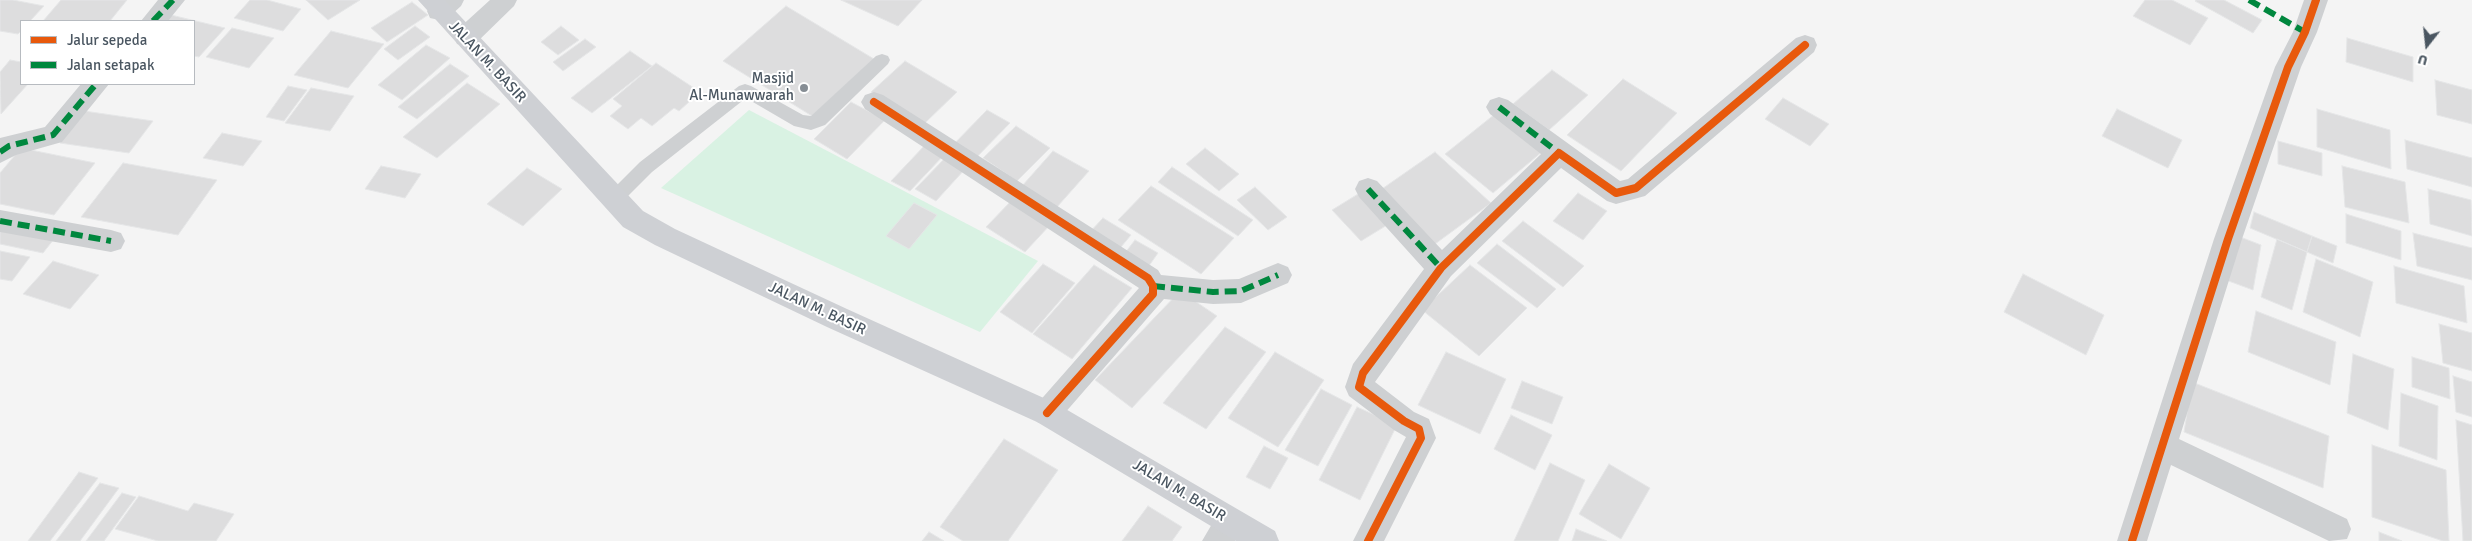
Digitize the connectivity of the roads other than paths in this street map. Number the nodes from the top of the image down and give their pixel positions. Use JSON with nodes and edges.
{"nodes":[{"id":1,"x":173,"y":0,"type":"edge"},
{"id":2,"x":505,"y":0,"type":"edge"},
{"id":3,"x":2316,"y":0,"type":"edge"},
{"id":4,"x":441,"y":4,"type":"edge"},
{"id":5,"x":154,"y":20,"type":"edge"},
{"id":6,"x":466,"y":37,"type":"junction"},
{"id":7,"x":1805,"y":45,"type":"dead end"},
{"id":8,"x":882,"y":60,"type":"dead end"},
{"id":9,"x":95,"y":85,"type":"edge"},
{"id":10,"x":874,"y":102,"type":"dead end"},
{"id":11,"x":1499,"y":107,"type":"dead end"},
{"id":12,"x":0,"y":152,"type":"edge"},
{"id":13,"x":1559,"y":153,"type":"junction"},
{"id":14,"x":1368,"y":189,"type":"dead end"},
{"id":15,"x":613,"y":200,"type":"junction"},
{"id":16,"x":0,"y":221,"type":"edge"},
{"id":17,"x":111,"y":241,"type":"dead end"},
{"id":18,"x":1442,"y":268,"type":"junction"},
{"id":19,"x":1278,"y":274,"type":"dead end"},
{"id":20,"x":1154,"y":286,"type":"junction"},
{"id":21,"x":1047,"y":413,"type":"junction"},
{"id":22,"x":2162,"y":446,"type":"junction"},
{"id":23,"x":2336,"y":530,"type":"dead end"},
{"id":24,"x":1224,"y":531,"type":"edge"},
{"id":25,"x":1264,"y":541,"type":"edge"},
{"id":26,"x":1368,"y":541,"type":"edge"},
{"id":27,"x":2132,"y":541,"type":"edge"}],
"edges":[{"from":1,"to":5,"type":"street"},
{"from":2,"to":6,"type":"street"},
{"from":3,"to":22,"type":"street"},
{"from":4,"to":6,"type":"main road","name":"JALAN M. BASIR"},
{"from":6,"to":15,"type":"main road","name":"JALAN M. BASIR"},
{"from":7,"to":13,"type":"street"},
{"from":8,"to":15,"type":"lane"},
{"from":9,"to":12,"type":"street"},
{"from":10,"to":20,"type":"street"},
{"from":11,"to":13,"type":"street"},
{"from":13,"to":18,"type":"street"},
{"from":14,"to":18,"type":"street"},
{"from":15,"to":21,"type":"main road","name":"JALAN M. BASIR"},
{"from":16,"to":17,"type":"street"},
{"from":18,"to":26,"type":"street"},
{"from":19,"to":20,"type":"street"},
{"from":20,"to":21,"type":"street"},
{"from":21,"to":24,"type":"main road","name":"JALAN M. BASIR"},
{"from":22,"to":23,"type":"street"},
{"from":22,"to":27,"type":"street"},
{"from":24,"to":25,"type":"main road","name":"JALAN M. BASIR"}]}
